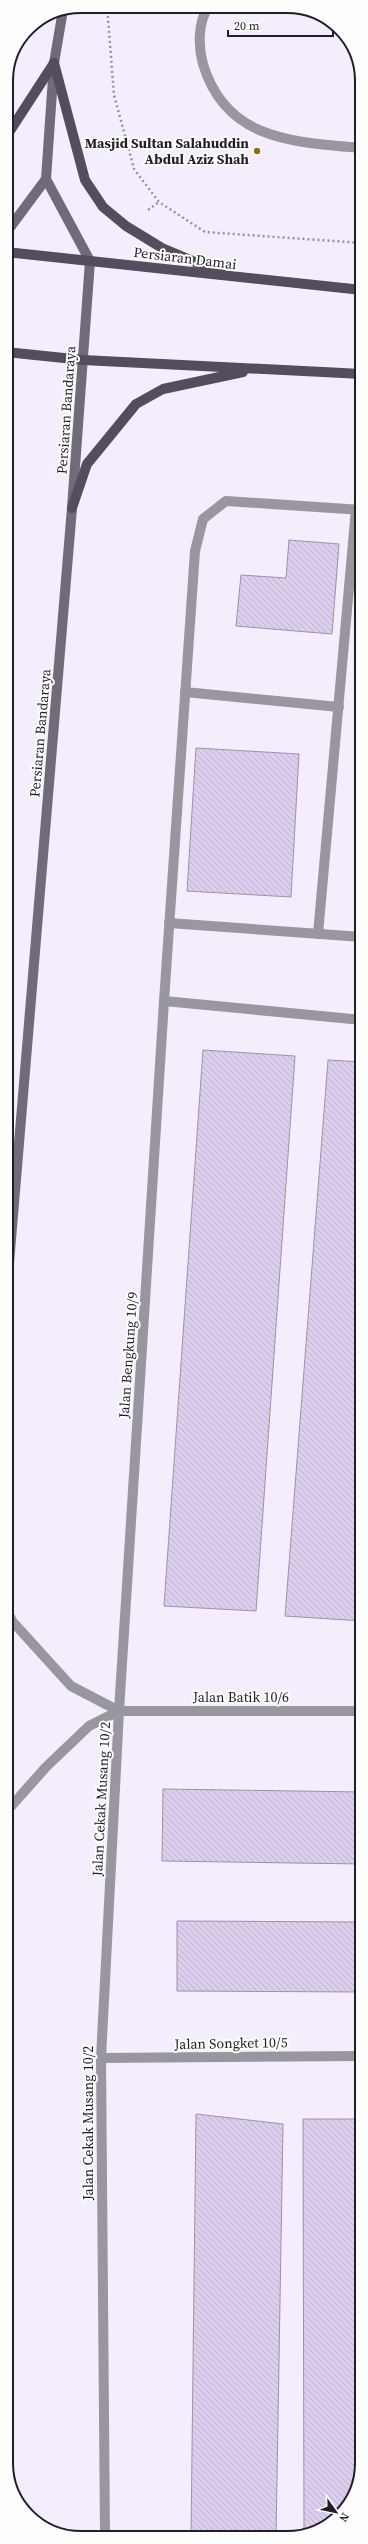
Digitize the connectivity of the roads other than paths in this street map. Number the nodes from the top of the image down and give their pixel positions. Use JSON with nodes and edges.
{"nodes":[{"id":1,"x":206,"y":13,"type":"edge"},
{"id":2,"x":62,"y":16,"type":"edge"},
{"id":3,"x":54,"y":63,"type":"junction"},
{"id":4,"x":13,"y":126,"type":"edge"},
{"id":5,"x":355,"y":147,"type":"edge"},
{"id":6,"x":46,"y":179,"type":"junction"},
{"id":7,"x":13,"y":224,"type":"edge"},
{"id":8,"x":13,"y":253,"type":"edge"},
{"id":9,"x":90,"y":261,"type":"junction"},
{"id":10,"x":231,"y":278,"type":"junction"},
{"id":11,"x":355,"y":289,"type":"edge"},
{"id":12,"x":13,"y":353,"type":"edge"},
{"id":13,"x":84,"y":360,"type":"junction"},
{"id":14,"x":256,"y":369,"type":"junction"},
{"id":15,"x":355,"y":374,"type":"edge"},
{"id":16,"x":72,"y":508,"type":"junction"},
{"id":17,"x":355,"y":510,"type":"edge"},
{"id":18,"x":355,"y":547,"type":"edge"},
{"id":19,"x":185,"y":692,"type":"junction"},
{"id":20,"x":338,"y":706,"type":"junction"},
{"id":21,"x":169,"y":923,"type":"junction"},
{"id":22,"x":318,"y":934,"type":"junction"},
{"id":23,"x":355,"y":937,"type":"edge"},
{"id":24,"x":164,"y":1001,"type":"junction"},
{"id":25,"x":355,"y":1019,"type":"edge"},
{"id":26,"x":13,"y":1215,"type":"edge"},
{"id":27,"x":13,"y":1622,"type":"edge"},
{"id":28,"x":119,"y":1711,"type":"junction"},
{"id":29,"x":355,"y":1711,"type":"edge"},
{"id":30,"x":13,"y":1804,"type":"edge"},
{"id":31,"x":355,"y":2056,"type":"edge"},
{"id":32,"x":101,"y":2058,"type":"junction"},
{"id":33,"x":105,"y":2531,"type":"edge"}],
"edges":[{"from":1,"to":5,"type":"street"},
{"from":2,"to":3,"type":"main road"},
{"from":3,"to":4,"type":"main road"},
{"from":3,"to":6,"type":"main road"},
{"from":3,"to":10,"type":"main road"},
{"from":6,"to":7,"type":"main road"},
{"from":6,"to":9,"type":"main road"},
{"from":8,"to":9,"type":"main road","name":"Persiaran Damai"},
{"from":9,"to":10,"type":"main road","name":"Persiaran Damai"},
{"from":9,"to":13,"type":"main road","name":"Persiaran Bandaraya"},
{"from":10,"to":11,"type":"main road","name":"Persiaran Damai"},
{"from":12,"to":13,"type":"main road"},
{"from":13,"to":14,"type":"main road"},
{"from":13,"to":16,"type":"main road","name":"Persiaran Bandaraya"},
{"from":14,"to":15,"type":"main road"},
{"from":14,"to":16,"type":"main road"},
{"from":16,"to":26,"type":"main road","name":"Persiaran Bandaraya"},
{"from":17,"to":19,"type":"street","name":"Jalan Bengkung 10/9"},
{"from":18,"to":20,"type":"street"},
{"from":19,"to":20,"type":"street"},
{"from":19,"to":21,"type":"street","name":"Jalan Bengkung 10/9"},
{"from":20,"to":22,"type":"street"},
{"from":21,"to":22,"type":"street"},
{"from":21,"to":24,"type":"street","name":"Jalan Bengkung 10/9"},
{"from":22,"to":23,"type":"street"},
{"from":24,"to":25,"type":"street"},
{"from":24,"to":28,"type":"street","name":"Jalan Bengkung 10/9"},
{"from":27,"to":28,"type":"street","name":"Jalan Batik 10/6"},
{"from":28,"to":29,"type":"street","name":"Jalan Batik 10/6"},
{"from":28,"to":30,"type":"street","name":"Jalan Batik 10/6"},
{"from":28,"to":32,"type":"street","name":"Jalan Cekak Musang 10/2"},
{"from":31,"to":32,"type":"street","name":"Jalan Songket 10/5"},
{"from":32,"to":33,"type":"street","name":"Jalan Cekak Musang 10/2"}]}
